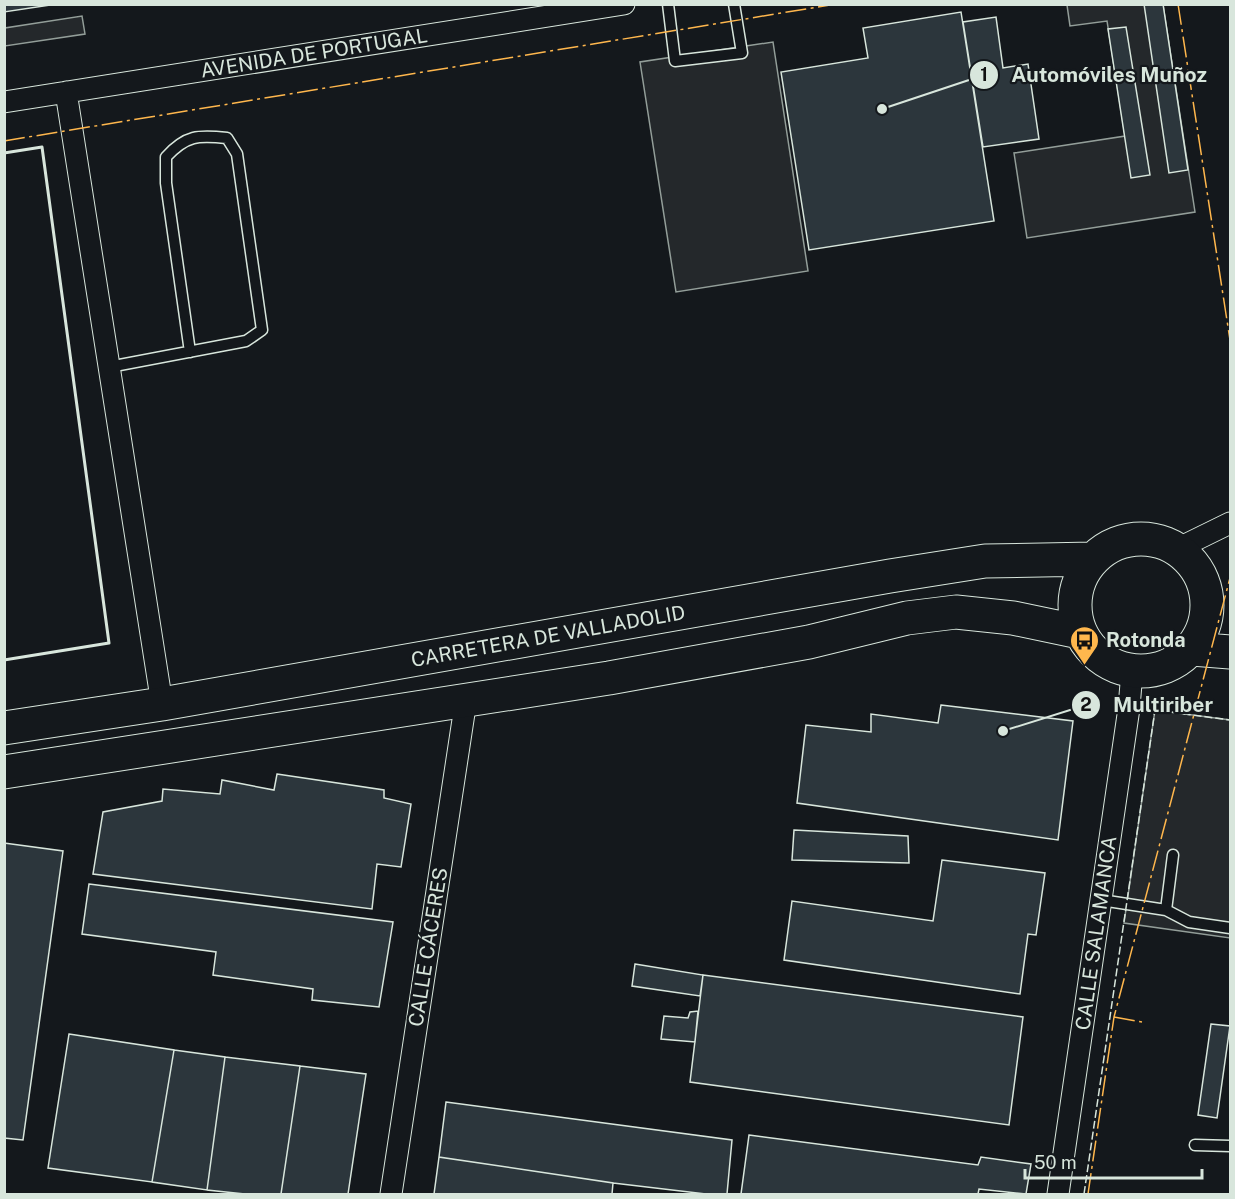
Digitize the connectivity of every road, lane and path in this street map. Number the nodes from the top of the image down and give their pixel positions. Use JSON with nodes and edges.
{"nodes":[{"id":1,"x":624,"y":4,"type":"edge"},
{"id":2,"x":668,"y":4,"type":"edge"},
{"id":3,"x":734,"y":4,"type":"edge"},
{"id":4,"x":567,"y":9,"type":"edge"},
{"id":5,"x":66,"y":92,"type":"junction"},
{"id":6,"x":4,"y":102,"type":"edge"},
{"id":7,"x":190,"y":352,"type":"junction"},
{"id":8,"x":109,"y":366,"type":"junction"},
{"id":9,"x":1230,"y":523,"type":"edge"},
{"id":10,"x":1177,"y":549,"type":"junction"},
{"id":11,"x":1093,"y":559,"type":"junction"},
{"id":12,"x":1218,"y":593,"type":"edge"},
{"id":13,"x":1080,"y":632,"type":"junction"},
{"id":14,"x":1192,"y":649,"type":"junction"},
{"id":15,"x":1230,"y":652,"type":"edge"},
{"id":16,"x":1132,"y":671,"type":"junction"},
{"id":17,"x":466,"y":700,"type":"junction"},
{"id":18,"x":162,"y":704,"type":"junction"},
{"id":19,"x":4,"y":728,"type":"edge"},
{"id":20,"x":4,"y":772,"type":"edge"},
{"id":21,"x":1173,"y":855,"type":"dead end"},
{"id":22,"x":1101,"y":900,"type":"junction"},
{"id":23,"x":1166,"y":910,"type":"junction"},
{"id":24,"x":1230,"y":928,"type":"edge"},
{"id":25,"x":1195,"y":1144,"type":"dead end"},
{"id":26,"x":1230,"y":1146,"type":"edge"},
{"id":27,"x":391,"y":1194,"type":"edge"},
{"id":28,"x":1058,"y":1194,"type":"edge"}],
"edges":[{"from":1,"to":4,"type":"street","name":"AVENIDA DE PORTUGAL"},
{"from":2,"to":3,"type":"lane"},
{"from":4,"to":5,"type":"street","name":"AVENIDA DE PORTUGAL"},
{"from":5,"to":6,"type":"street","name":"AVENIDA DE PORTUGAL"},
{"from":5,"to":8,"type":"street"},
{"from":7,"to":7,"type":"lane"},
{"from":7,"to":8,"type":"lane"},
{"from":8,"to":18,"type":"street"},
{"from":9,"to":10,"type":"street"},
{"from":10,"to":11,"type":"highway"},
{"from":10,"to":12,"type":"highway"},
{"from":11,"to":13,"type":"highway"},
{"from":11,"to":18,"type":"highway","name":"CARRETERA DE VALLADOLID"},
{"from":12,"to":14,"type":"highway"},
{"from":13,"to":16,"type":"highway"},
{"from":13,"to":17,"type":"highway"},
{"from":14,"to":15,"type":"highway"},
{"from":14,"to":16,"type":"highway"},
{"from":16,"to":22,"type":"street","name":"CALLE SALAMANCA"},
{"from":17,"to":20,"type":"highway"},
{"from":17,"to":27,"type":"street","name":"CALLE CÁCERES"},
{"from":18,"to":19,"type":"highway","name":"CARRETERA DE VALLADOLID"},
{"from":21,"to":23,"type":"lane"},
{"from":22,"to":23,"type":"lane"},
{"from":22,"to":28,"type":"street","name":"CALLE SALAMANCA"},
{"from":23,"to":24,"type":"lane"},
{"from":25,"to":26,"type":"lane"}]}
